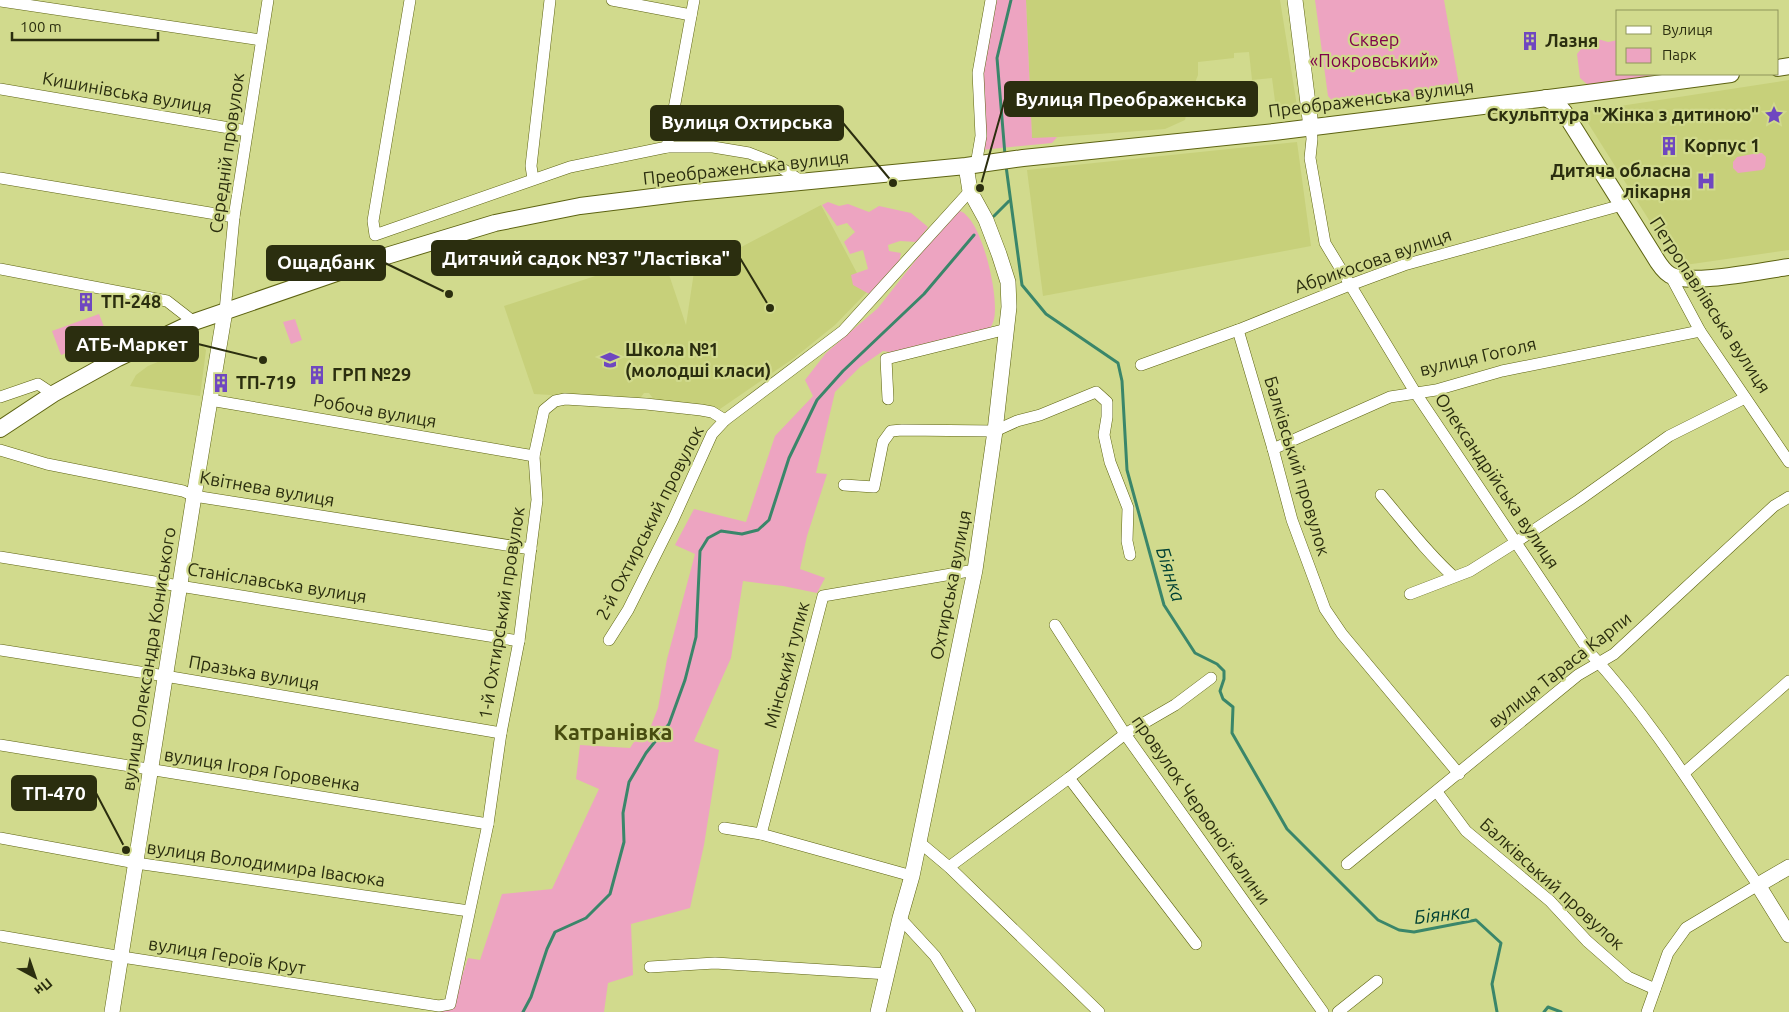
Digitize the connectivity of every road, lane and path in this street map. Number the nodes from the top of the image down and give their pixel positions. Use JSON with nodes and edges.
{"nodes":[{"id":1,"x":268,"y":0,"type":"edge"},
{"id":2,"x":410,"y":0,"type":"edge"},
{"id":3,"x":550,"y":0,"type":"edge"},
{"id":4,"x":612,"y":0,"type":"edge"},
{"id":5,"x":694,"y":0,"type":"edge"},
{"id":6,"x":991,"y":0,"type":"edge"},
{"id":7,"x":1295,"y":0,"type":"edge"},
{"id":8,"x":0,"y":1,"type":"edge"},
{"id":9,"x":692,"y":15,"type":"junction"},
{"id":10,"x":261,"y":40,"type":"junction"},
{"id":11,"x":1723,"y":75,"type":"edge"},
{"id":12,"x":0,"y":89,"type":"edge"},
{"id":13,"x":1546,"y":98,"type":"junction"},
{"id":14,"x":1312,"y":127,"type":"junction"},
{"id":15,"x":247,"y":131,"type":"junction"},
{"id":16,"x":667,"y":147,"type":"junction"},
{"id":17,"x":977,"y":165,"type":"junction"},
{"id":18,"x":0,"y":178,"type":"edge"},
{"id":19,"x":533,"y":179,"type":"junction"},
{"id":20,"x":803,"y":182,"type":"junction"},
{"id":21,"x":970,"y":191,"type":"junction"},
{"id":22,"x":1622,"y":205,"type":"junction"},
{"id":23,"x":234,"y":217,"type":"junction"},
{"id":24,"x":1789,"y":267,"type":"edge"},
{"id":25,"x":0,"y":269,"type":"edge"},
{"id":26,"x":1670,"y":275,"type":"junction"},
{"id":27,"x":1350,"y":284,"type":"junction"},
{"id":28,"x":225,"y":311,"type":"junction"},
{"id":29,"x":194,"y":322,"type":"junction"},
{"id":30,"x":1007,"y":329,"type":"junction"},
{"id":31,"x":1238,"y":330,"type":"junction"},
{"id":32,"x":1700,"y":331,"type":"junction"},
{"id":33,"x":1141,"y":365,"type":"dead end"},
{"id":34,"x":1415,"y":392,"type":"junction"},
{"id":35,"x":53,"y":394,"type":"junction"},
{"id":36,"x":0,"y":397,"type":"edge"},
{"id":37,"x":1745,"y":398,"type":"junction"},
{"id":38,"x":888,"y":399,"type":"dead end"},
{"id":39,"x":210,"y":400,"type":"junction"},
{"id":40,"x":725,"y":420,"type":"junction"},
{"id":41,"x":0,"y":429,"type":"edge"},
{"id":42,"x":995,"y":432,"type":"junction"},
{"id":43,"x":1273,"y":449,"type":"junction"},
{"id":44,"x":0,"y":450,"type":"edge"},
{"id":45,"x":534,"y":456,"type":"junction"},
{"id":46,"x":1789,"y":462,"type":"edge"},
{"id":47,"x":844,"y":485,"type":"dead end"},
{"id":48,"x":1381,"y":494,"type":"dead end"},
{"id":49,"x":194,"y":496,"type":"junction"},
{"id":50,"x":1789,"y":497,"type":"edge"},
{"id":51,"x":1516,"y":542,"type":"junction"},
{"id":52,"x":531,"y":549,"type":"junction"},
{"id":53,"x":1130,"y":555,"type":"dead end"},
{"id":54,"x":0,"y":557,"type":"edge"},
{"id":55,"x":975,"y":570,"type":"junction"},
{"id":56,"x":1453,"y":576,"type":"junction"},
{"id":57,"x":180,"y":585,"type":"junction"},
{"id":58,"x":1410,"y":594,"type":"dead end"},
{"id":59,"x":1055,"y":624,"type":"dead end"},
{"id":60,"x":609,"y":640,"type":"dead end"},
{"id":61,"x":519,"y":641,"type":"junction"},
{"id":62,"x":0,"y":650,"type":"edge"},
{"id":63,"x":1599,"y":663,"type":"junction"},
{"id":64,"x":165,"y":676,"type":"junction"},
{"id":65,"x":1211,"y":678,"type":"dead end"},
{"id":66,"x":1789,"y":681,"type":"edge"},
{"id":67,"x":501,"y":734,"type":"junction"},
{"id":68,"x":1125,"y":734,"type":"junction"},
{"id":69,"x":0,"y":745,"type":"edge"},
{"id":70,"x":151,"y":770,"type":"junction"},
{"id":71,"x":1684,"y":773,"type":"junction"},
{"id":72,"x":1459,"y":774,"type":"junction"},
{"id":73,"x":1069,"y":778,"type":"junction"},
{"id":74,"x":1437,"y":792,"type":"junction"},
{"id":75,"x":488,"y":824,"type":"junction"},
{"id":76,"x":724,"y":828,"type":"dead end"},
{"id":77,"x":761,"y":834,"type":"junction"},
{"id":78,"x":0,"y":838,"type":"edge"},
{"id":79,"x":918,"y":841,"type":"junction"},
{"id":80,"x":136,"y":863,"type":"junction"},
{"id":81,"x":1347,"y":864,"type":"dead end"},
{"id":82,"x":949,"y":867,"type":"junction"},
{"id":83,"x":1789,"y":867,"type":"edge"},
{"id":84,"x":912,"y":876,"type":"junction"},
{"id":85,"x":1758,"y":884,"type":"junction"},
{"id":86,"x":468,"y":911,"type":"junction"},
{"id":87,"x":900,"y":918,"type":"junction"},
{"id":88,"x":1789,"y":935,"type":"edge"},
{"id":89,"x":0,"y":936,"type":"edge"},
{"id":90,"x":1196,"y":944,"type":"dead end"},
{"id":91,"x":122,"y":957,"type":"junction"},
{"id":92,"x":650,"y":967,"type":"dead end"},
{"id":93,"x":888,"y":974,"type":"junction"},
{"id":94,"x":1377,"y":981,"type":"dead end"},
{"id":95,"x":1655,"y":989,"type":"junction"},
{"id":96,"x":450,"y":1004,"type":"joint"},
{"id":97,"x":112,"y":1012,"type":"edge"},
{"id":98,"x":878,"y":1012,"type":"edge"},
{"id":99,"x":970,"y":1012,"type":"edge"},
{"id":100,"x":1098,"y":1012,"type":"edge"},
{"id":101,"x":1323,"y":1012,"type":"edge"},
{"id":102,"x":1338,"y":1012,"type":"edge"},
{"id":103,"x":1647,"y":1012,"type":"edge"}],
"edges":[{"from":1,"to":10,"type":"street","name":"Середній провулок"},
{"from":2,"to":19,"type":"street"},
{"from":3,"to":19,"type":"street"},
{"from":4,"to":9,"type":"street"},
{"from":5,"to":9,"type":"street"},
{"from":6,"to":17,"type":"street"},
{"from":7,"to":14,"type":"street","name":"Олександрійська вулиця"},
{"from":8,"to":10,"type":"street"},
{"from":9,"to":16,"type":"street"},
{"from":10,"to":15,"type":"street","name":"Середній провулок"},
{"from":11,"to":13,"type":"main road","name":"Преображенська вулиця"},
{"from":12,"to":15,"type":"street","name":"Кишинівська вулиця"},
{"from":13,"to":14,"type":"main road","name":"Преображенська вулиця"},
{"from":13,"to":22,"type":"main road","name":"Петропавлівська вулиця"},
{"from":14,"to":17,"type":"main road","name":"Преображенська вулиця"},
{"from":14,"to":27,"type":"street","name":"Олександрійська вулиця"},
{"from":15,"to":23,"type":"street","name":"Середній провулок"},
{"from":16,"to":19,"type":"street"},
{"from":16,"to":20,"type":"street"},
{"from":17,"to":20,"type":"main road","name":"Преображенська вулиця"},
{"from":17,"to":21,"type":"street","name":"Охтирська вулиця"},
{"from":18,"to":23,"type":"street"},
{"from":20,"to":28,"type":"main road","name":"Преображенська вулиця"},
{"from":21,"to":30,"type":"street","name":"Охтирська вулиця"},
{"from":21,"to":40,"type":"street","name":"2-й Охтирський провулок"},
{"from":22,"to":26,"type":"main road","name":"Петропавлівська вулиця"},
{"from":22,"to":27,"type":"street","name":"Абрикосова вулиця"},
{"from":23,"to":28,"type":"street","name":"Середній провулок"},
{"from":24,"to":26,"type":"main road"},
{"from":25,"to":29,"type":"street"},
{"from":26,"to":32,"type":"street","name":"Петропавлівська вулиця"},
{"from":27,"to":31,"type":"street","name":"Абрикосова вулиця"},
{"from":27,"to":34,"type":"street","name":"Олександрійська вулиця"},
{"from":28,"to":29,"type":"main road","name":"Преображенська вулиця"},
{"from":28,"to":39,"type":"street","name":"вулиця Олександра Кониського"},
{"from":29,"to":35,"type":"main road","name":"Преображенська вулиця"},
{"from":30,"to":38,"type":"street"},
{"from":30,"to":42,"type":"street","name":"Охтирська вулиця"},
{"from":31,"to":33,"type":"street","name":"Абрикосова вулиця"},
{"from":31,"to":43,"type":"street","name":"Балківський провулок"},
{"from":32,"to":34,"type":"street","name":"вулиця Гоголя"},
{"from":32,"to":37,"type":"street","name":"Петропавлівська вулиця"},
{"from":34,"to":43,"type":"street","name":"вулиця Гоголя"},
{"from":34,"to":51,"type":"street","name":"Олександрійська вулиця"},
{"from":35,"to":36,"type":"street"},
{"from":35,"to":41,"type":"main road","name":"Преображенська вулиця"},
{"from":37,"to":46,"type":"street","name":"Петропавлівська вулиця"},
{"from":37,"to":51,"type":"street"},
{"from":39,"to":45,"type":"street","name":"Робоча вулиця"},
{"from":39,"to":49,"type":"street","name":"вулиця Олександра Кониського"},
{"from":40,"to":45,"type":"street","name":"1-й Охтирський провулок"},
{"from":40,"to":60,"type":"street","name":"2-й Охтирський провулок"},
{"from":42,"to":47,"type":"street"},
{"from":42,"to":53,"type":"street"},
{"from":42,"to":55,"type":"street","name":"Охтирська вулиця"},
{"from":43,"to":72,"type":"street","name":"Балківський провулок"},
{"from":44,"to":49,"type":"street","name":"Квітнева вулиця"},
{"from":45,"to":52,"type":"street","name":"1-й Охтирський провулок"},
{"from":48,"to":56,"type":"street"},
{"from":49,"to":52,"type":"street","name":"Квітнева вулиця"},
{"from":49,"to":57,"type":"street","name":"вулиця Олександра Кониського"},
{"from":50,"to":63,"type":"street","name":"вулиця Тараса Карпи"},
{"from":51,"to":56,"type":"street"},
{"from":51,"to":63,"type":"street","name":"Олександрійська вулиця"},
{"from":52,"to":61,"type":"street","name":"1-й Охтирський провулок"},
{"from":54,"to":57,"type":"street","name":"Станіславська вулиця"},
{"from":55,"to":77,"type":"street","name":"Мінський тупик"},
{"from":55,"to":79,"type":"street","name":"Охтирська вулиця"},
{"from":56,"to":58,"type":"street"},
{"from":57,"to":61,"type":"street","name":"Станіславська вулиця"},
{"from":57,"to":64,"type":"street","name":"вулиця Олександра Кониського"},
{"from":59,"to":68,"type":"street","name":"провулок Червоної калини"},
{"from":61,"to":67,"type":"street","name":"1-й Охтирський провулок"},
{"from":62,"to":64,"type":"street","name":"Празька вулиця"},
{"from":63,"to":71,"type":"street","name":"Олександрійська вулиця"},
{"from":63,"to":72,"type":"street","name":"вулиця Тараса Карпи"},
{"from":64,"to":67,"type":"street","name":"Празька вулиця"},
{"from":64,"to":70,"type":"street","name":"вулиця Олександра Кониського"},
{"from":65,"to":68,"type":"street"},
{"from":66,"to":71,"type":"street"},
{"from":67,"to":75,"type":"street","name":"1-й Охтирський провулок"},
{"from":68,"to":73,"type":"street"},
{"from":68,"to":101,"type":"street","name":"провулок Червоної калини"},
{"from":69,"to":70,"type":"street","name":"вулиця Ігоря Горовенка"},
{"from":70,"to":75,"type":"street","name":"вулиця Ігоря Горовенка"},
{"from":70,"to":80,"type":"street","name":"вулиця Олександра Кониського"},
{"from":71,"to":85,"type":"street","name":"Олександрійська вулиця"},
{"from":72,"to":74,"type":"street","name":"вулиця Тараса Карпи"},
{"from":73,"to":82,"type":"street"},
{"from":73,"to":90,"type":"street"},
{"from":74,"to":81,"type":"street","name":"вулиця Тараса Карпи"},
{"from":74,"to":95,"type":"street","name":"Балківський провулок"},
{"from":75,"to":86,"type":"street","name":"1-й Охтирський провулок"},
{"from":76,"to":77,"type":"street"},
{"from":77,"to":84,"type":"street"},
{"from":78,"to":80,"type":"street","name":"вулиця Володимира Івасюка"},
{"from":79,"to":82,"type":"street"},
{"from":79,"to":84,"type":"street","name":"Охтирська вулиця"},
{"from":80,"to":86,"type":"street","name":"вулиця Володимира Івасюка"},
{"from":80,"to":91,"type":"street","name":"вулиця Олександра Кониського"},
{"from":82,"to":100,"type":"street"},
{"from":83,"to":85,"type":"street"},
{"from":84,"to":87,"type":"street","name":"Охтирська вулиця"},
{"from":85,"to":88,"type":"street","name":"Олександрійська вулиця"},
{"from":85,"to":95,"type":"street"},
{"from":86,"to":96,"type":"street","name":"1-й Охтирський провулок"},
{"from":87,"to":93,"type":"street","name":"Охтирська вулиця"},
{"from":87,"to":99,"type":"street"},
{"from":89,"to":91,"type":"street","name":"вулиця Героїв Крут"},
{"from":91,"to":96,"type":"street","name":"вулиця Героїв Крут"},
{"from":91,"to":97,"type":"street","name":"вулиця Олександра Кониського"},
{"from":92,"to":93,"type":"street"},
{"from":93,"to":98,"type":"street","name":"Охтирська вулиця"},
{"from":94,"to":102,"type":"street"},
{"from":95,"to":103,"type":"street"}]}
